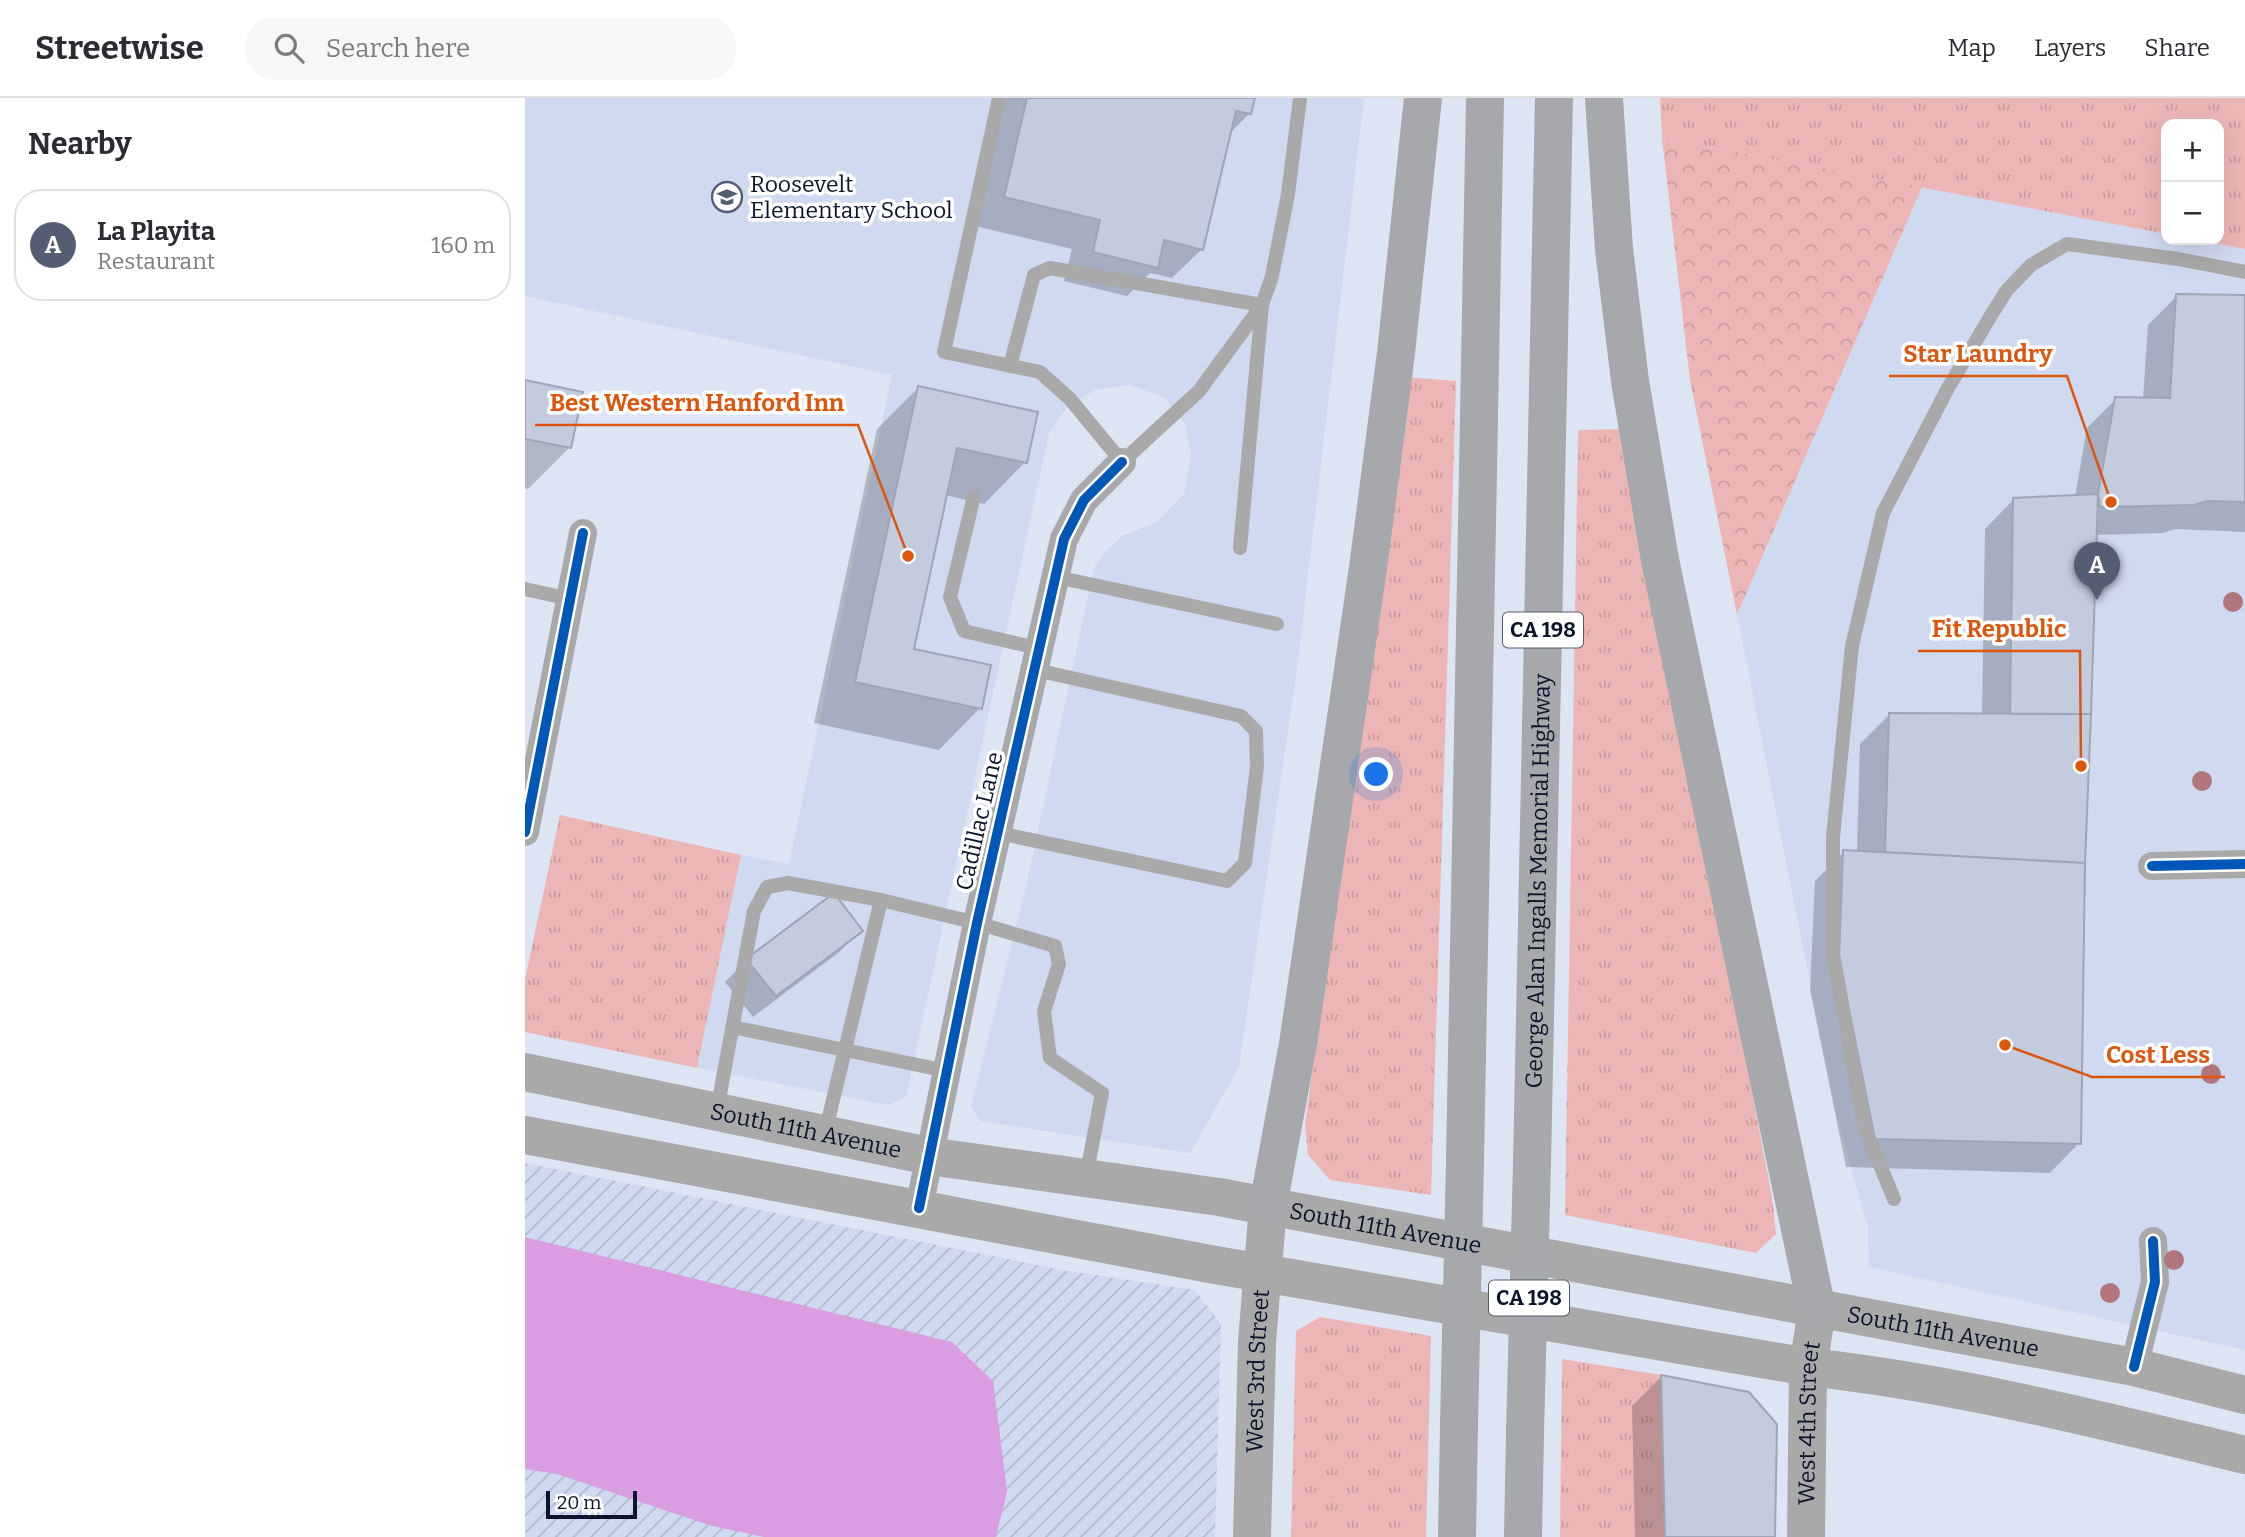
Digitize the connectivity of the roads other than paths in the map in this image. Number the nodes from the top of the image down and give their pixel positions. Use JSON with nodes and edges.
{"nodes":[{"id":1,"x":999,"y":98,"type":"edge"},
{"id":2,"x":1300,"y":98,"type":"edge"},
{"id":3,"x":1423,"y":98,"type":"edge"},
{"id":4,"x":1485,"y":98,"type":"edge"},
{"id":5,"x":1554,"y":98,"type":"edge"},
{"id":6,"x":1604,"y":98,"type":"edge"},
{"id":7,"x":2245,"y":272,"type":"edge"},
{"id":8,"x":1262,"y":305,"type":"junction"},
{"id":9,"x":1010,"y":366,"type":"junction"},
{"id":10,"x":1122,"y":462,"type":"junction"},
{"id":11,"x":974,"y":496,"type":"dead end"},
{"id":12,"x":583,"y":533,"type":"dead end"},
{"id":13,"x":1240,"y":548,"type":"dead end"},
{"id":14,"x":1056,"y":577,"type":"junction"},
{"id":15,"x":525,"y":589,"type":"edge"},
{"id":16,"x":570,"y":599,"type":"junction"},
{"id":17,"x":1277,"y":624,"type":"dead end"},
{"id":18,"x":1038,"y":659,"type":"junction"},
{"id":19,"x":525,"y":832,"type":"edge"},
{"id":20,"x":998,"y":833,"type":"junction"},
{"id":21,"x":2245,"y":864,"type":"edge"},
{"id":22,"x":2152,"y":866,"type":"dead end"},
{"id":23,"x":881,"y":900,"type":"junction"},
{"id":24,"x":977,"y":923,"type":"junction"},
{"id":25,"x":732,"y":1027,"type":"junction"},
{"id":26,"x":845,"y":1050,"type":"junction"},
{"id":27,"x":947,"y":1071,"type":"junction"},
{"id":28,"x":525,"y":1072,"type":"edge"},
{"id":29,"x":716,"y":1112,"type":"junction"},
{"id":30,"x":825,"y":1133,"type":"junction"},
{"id":31,"x":525,"y":1135,"type":"edge"},
{"id":32,"x":929,"y":1156,"type":"junction"},
{"id":33,"x":1086,"y":1178,"type":"junction"},
{"id":34,"x":1895,"y":1199,"type":"dead end"},
{"id":35,"x":1268,"y":1206,"type":"junction"},
{"id":36,"x":919,"y":1208,"type":"junction"},
{"id":37,"x":2153,"y":1241,"type":"dead end"},
{"id":38,"x":1263,"y":1273,"type":"junction"},
{"id":39,"x":1817,"y":1310,"type":"junction"},
{"id":40,"x":1808,"y":1367,"type":"junction"},
{"id":41,"x":2134,"y":1367,"type":"junction"},
{"id":42,"x":2245,"y":1395,"type":"edge"},
{"id":43,"x":2245,"y":1455,"type":"edge"},
{"id":44,"x":1252,"y":1537,"type":"edge"},
{"id":45,"x":1457,"y":1537,"type":"edge"},
{"id":46,"x":1523,"y":1537,"type":"edge"},
{"id":47,"x":1806,"y":1537,"type":"edge"}],
"edges":[{"from":1,"to":9,"type":"lane"},
{"from":2,"to":8,"type":"lane"},
{"from":3,"to":35,"type":"highway"},
{"from":4,"to":45,"type":"highway","number":"CA 198","bridge":true},
{"from":5,"to":46,"type":"highway","name":"George Alan Ingalls Memorial Highway","number":"CA 198","bridge":true},
{"from":6,"to":39,"type":"highway"},
{"from":7,"to":34,"type":"lane"},
{"from":8,"to":9,"type":"lane"},
{"from":8,"to":10,"type":"lane"},
{"from":8,"to":13,"type":"lane"},
{"from":9,"to":10,"type":"lane"},
{"from":10,"to":14,"type":"street","name":"Cadillac Lane"},
{"from":11,"to":18,"type":"lane"},
{"from":12,"to":16,"type":"street"},
{"from":14,"to":17,"type":"lane"},
{"from":14,"to":18,"type":"street","name":"Cadillac Lane"},
{"from":15,"to":16,"type":"lane"},
{"from":16,"to":19,"type":"street"},
{"from":18,"to":20,"type":"street","name":"Cadillac Lane"},
{"from":18,"to":20,"type":"lane"},
{"from":20,"to":24,"type":"street","name":"Cadillac Lane"},
{"from":21,"to":22,"type":"street"},
{"from":23,"to":24,"type":"lane"},
{"from":23,"to":25,"type":"lane"},
{"from":23,"to":26,"type":"lane"},
{"from":24,"to":27,"type":"street","name":"Cadillac Lane"},
{"from":24,"to":33,"type":"lane"},
{"from":25,"to":26,"type":"lane"},
{"from":25,"to":29,"type":"lane"},
{"from":26,"to":27,"type":"lane"},
{"from":26,"to":30,"type":"lane"},
{"from":27,"to":32,"type":"street","name":"Cadillac Lane"},
{"from":28,"to":29,"type":"main road","name":"South 11th Avenue"},
{"from":29,"to":30,"type":"main road","name":"South 11th Avenue"},
{"from":30,"to":32,"type":"main road","name":"South 11th Avenue"},
{"from":31,"to":36,"type":"main road"},
{"from":32,"to":33,"type":"main road","name":"South 11th Avenue"},
{"from":32,"to":36,"type":"street","name":"Cadillac Lane"},
{"from":33,"to":35,"type":"main road","name":"South 11th Avenue"},
{"from":35,"to":38,"type":"main road","name":"West 3rd Street"},
{"from":35,"to":39,"type":"main road","name":"South 11th Avenue"},
{"from":36,"to":38,"type":"main road"},
{"from":37,"to":41,"type":"street"},
{"from":38,"to":40,"type":"main road"},
{"from":38,"to":44,"type":"main road","name":"West 3rd Street"},
{"from":39,"to":40,"type":"main road","name":"West 4th Street"},
{"from":39,"to":41,"type":"main road","name":"South 11th Avenue"},
{"from":40,"to":43,"type":"main road"},
{"from":40,"to":47,"type":"main road","name":"West 4th Street"},
{"from":41,"to":42,"type":"main road","name":"South 11th Avenue"}]}
